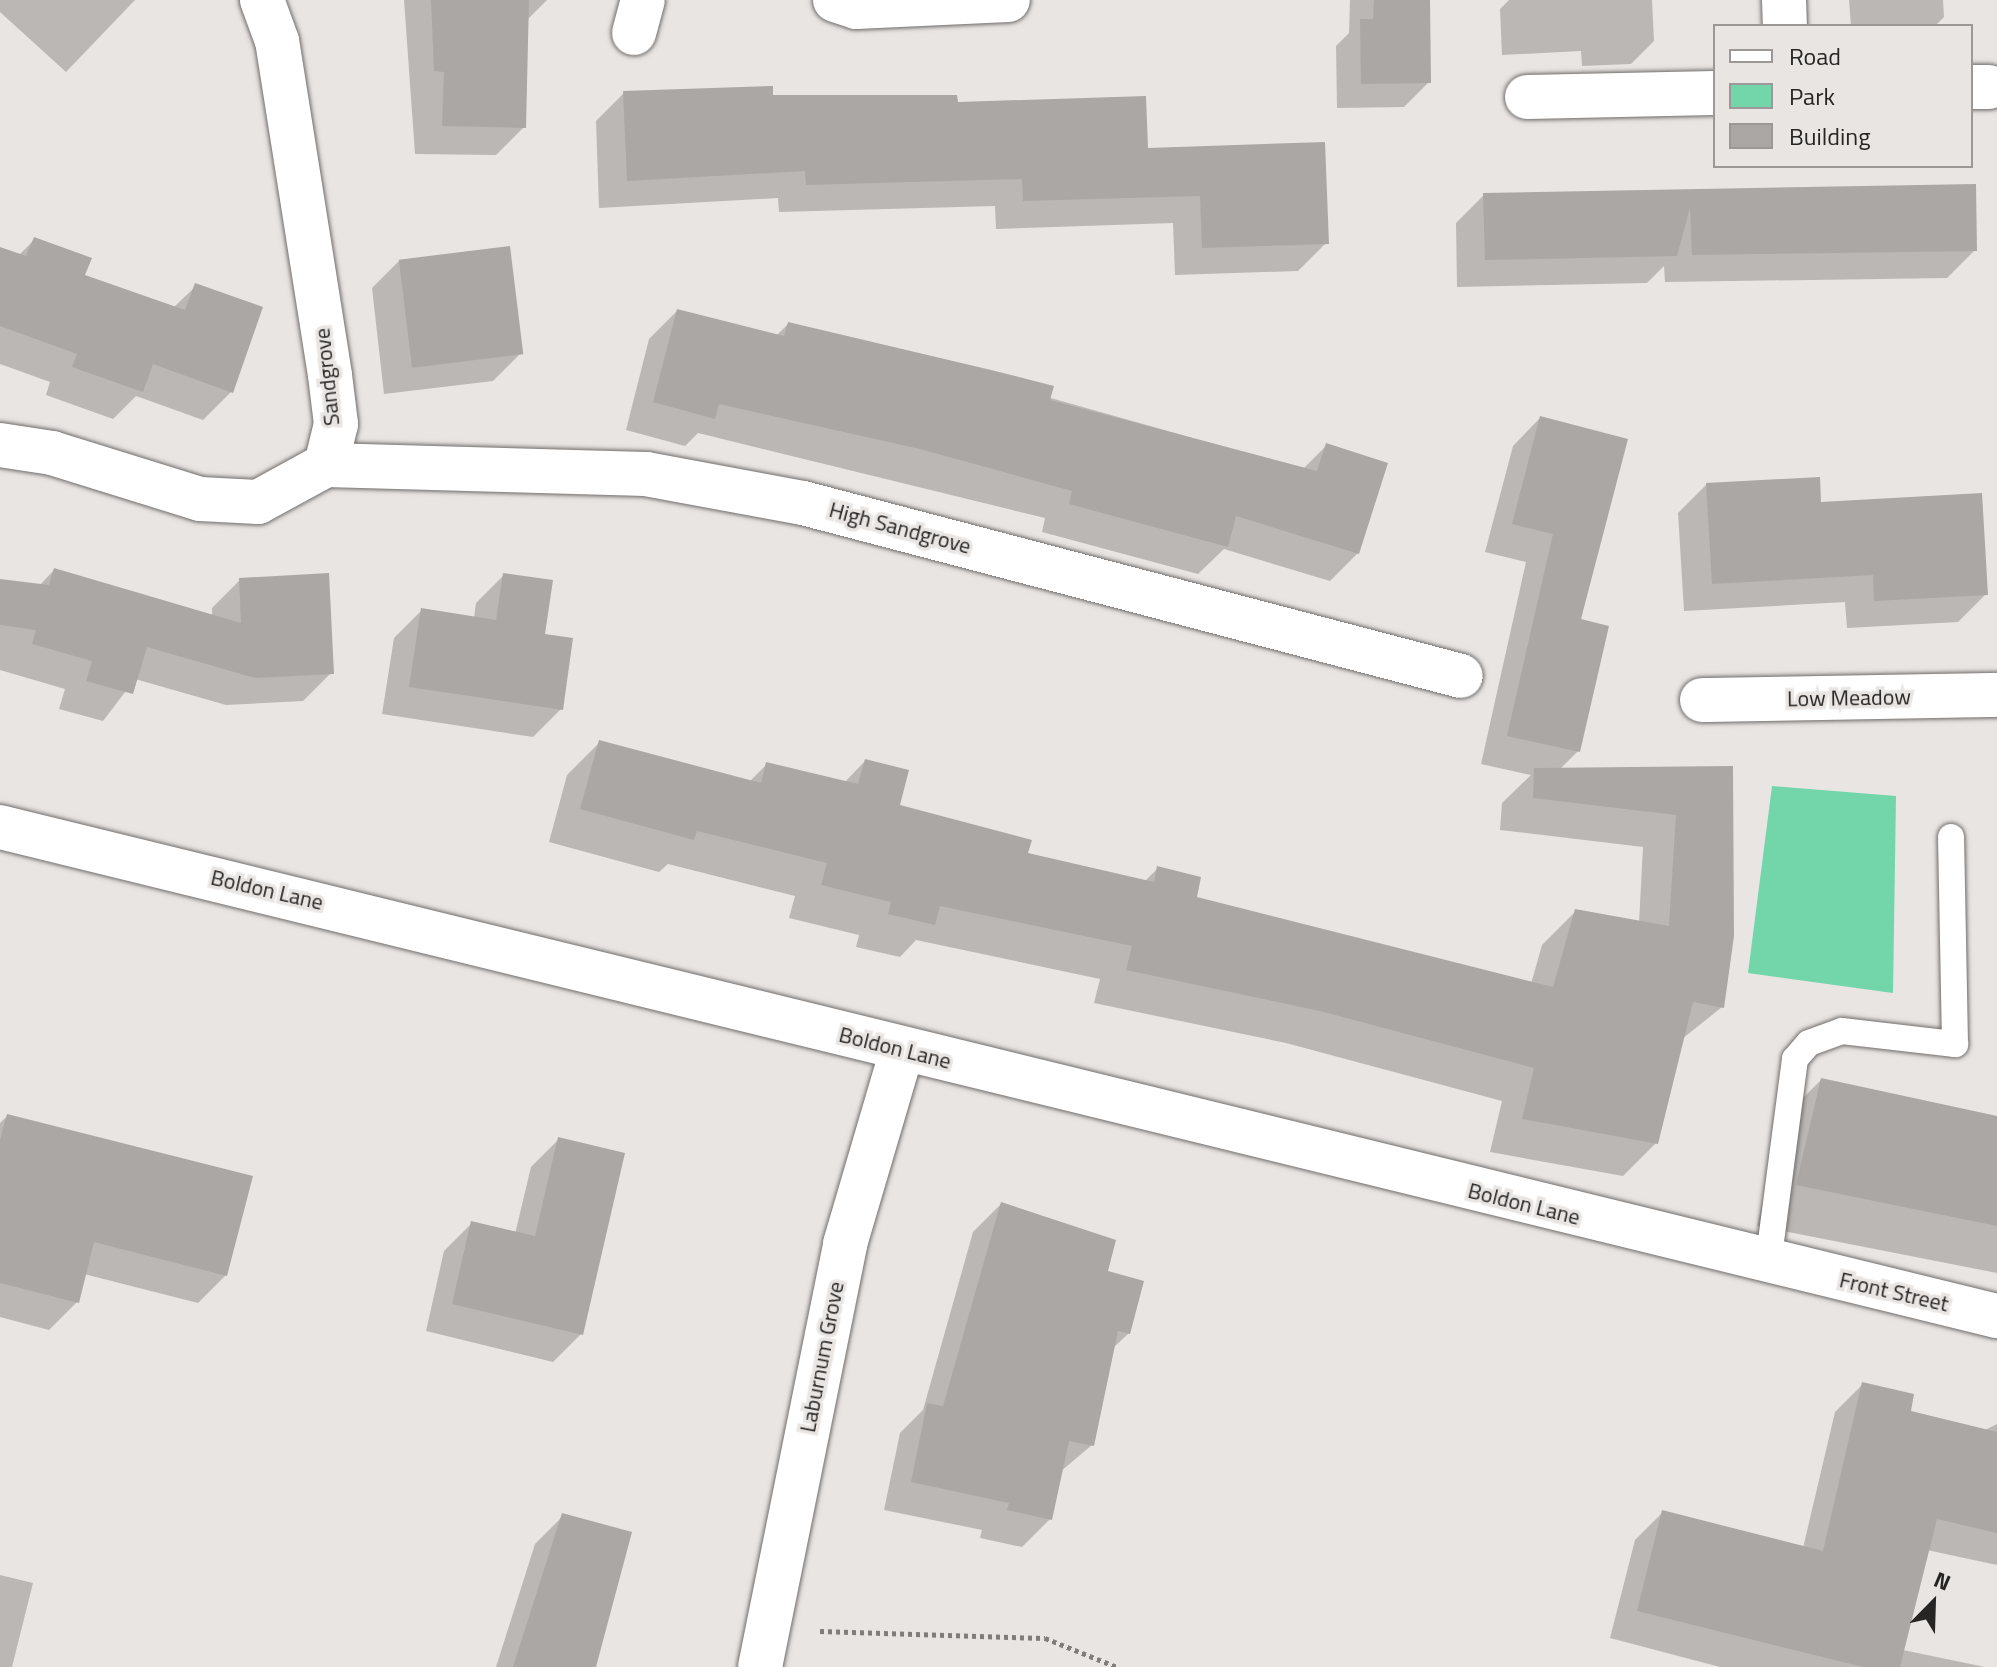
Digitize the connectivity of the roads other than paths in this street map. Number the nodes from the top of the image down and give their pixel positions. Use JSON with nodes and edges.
{"nodes":[{"id":1,"x":262,"y":0,"type":"edge"},
{"id":2,"x":835,"y":0,"type":"edge"},
{"id":3,"x":1008,"y":0,"type":"edge"},
{"id":4,"x":1784,"y":0,"type":"edge"},
{"id":5,"x":1785,"y":24,"type":"edge"},
{"id":6,"x":1713,"y":93,"type":"edge"},
{"id":7,"x":1527,"y":97,"type":"dead end"},
{"id":8,"x":0,"y":445,"type":"edge"},
{"id":9,"x":326,"y":465,"type":"junction"},
{"id":10,"x":1461,"y":676,"type":"dead end"},
{"id":11,"x":1997,"y":695,"type":"edge"},
{"id":12,"x":1702,"y":700,"type":"dead end"},
{"id":13,"x":0,"y":827,"type":"edge"},
{"id":14,"x":1951,"y":837,"type":"dead end"},
{"id":15,"x":902,"y":1050,"type":"junction"},
{"id":16,"x":1779,"y":1266,"type":"junction"},
{"id":17,"x":1997,"y":1316,"type":"edge"},
{"id":18,"x":764,"y":1648,"type":"edge"}],
"edges":[{"from":1,"to":9,"type":"street","name":"Sandgrove"},
{"from":2,"to":3,"type":"street"},
{"from":4,"to":5,"type":"street"},
{"from":6,"to":7,"type":"street"},
{"from":8,"to":9,"type":"street"},
{"from":9,"to":10,"type":"street","name":"High Sandgrove"},
{"from":11,"to":12,"type":"street","name":"Low Meadow"},
{"from":13,"to":15,"type":"street","name":"Boldon Lane"},
{"from":14,"to":16,"type":"lane"},
{"from":15,"to":16,"type":"street","name":"Boldon Lane"},
{"from":15,"to":18,"type":"street","name":"Laburnum Grove"},
{"from":16,"to":17,"type":"street","name":"Front Street"}]}
